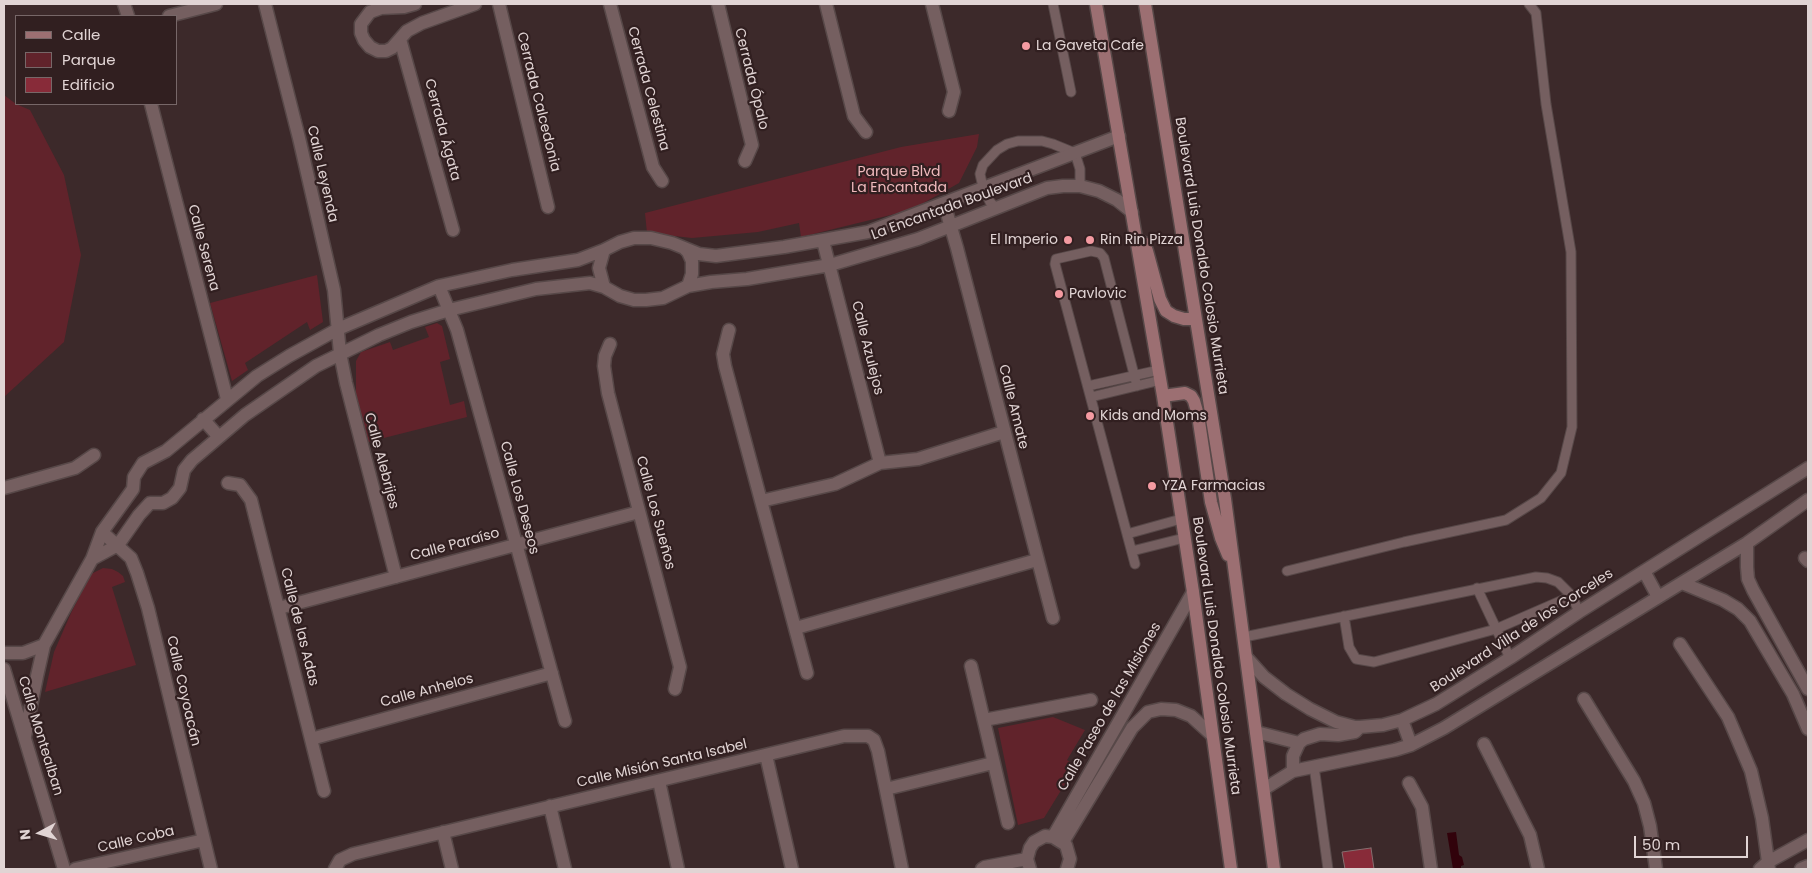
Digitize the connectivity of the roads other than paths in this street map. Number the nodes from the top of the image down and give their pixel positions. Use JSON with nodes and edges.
{"nodes":[{"id":1,"x":216,"y":4,"type":"edge"},
{"id":2,"x":265,"y":4,"type":"edge"},
{"id":3,"x":415,"y":4,"type":"edge"},
{"id":4,"x":475,"y":4,"type":"edge"},
{"id":5,"x":499,"y":4,"type":"edge"},
{"id":6,"x":610,"y":4,"type":"edge"},
{"id":7,"x":718,"y":4,"type":"edge"},
{"id":8,"x":826,"y":4,"type":"edge"},
{"id":9,"x":932,"y":4,"type":"edge"},
{"id":10,"x":1052,"y":4,"type":"edge"},
{"id":11,"x":1096,"y":4,"type":"edge"},
{"id":12,"x":1145,"y":4,"type":"edge"},
{"id":13,"x":1529,"y":4,"type":"edge"},
{"id":14,"x":392,"y":6,"type":"edge"},
{"id":15,"x":173,"y":15,"type":"edge"},
{"id":16,"x":400,"y":39,"type":"junction"},
{"id":17,"x":1071,"y":92,"type":"dead end"},
{"id":18,"x":151,"y":105,"type":"edge"},
{"id":19,"x":949,"y":111,"type":"dead end"},
{"id":20,"x":866,"y":132,"type":"dead end"},
{"id":21,"x":1119,"y":136,"type":"junction"},
{"id":22,"x":1075,"y":153,"type":"junction"},
{"id":23,"x":745,"y":162,"type":"dead end"},
{"id":24,"x":662,"y":180,"type":"dead end"},
{"id":25,"x":1080,"y":186,"type":"junction"},
{"id":26,"x":983,"y":187,"type":"junction"},
{"id":27,"x":944,"y":203,"type":"junction"},
{"id":28,"x":548,"y":207,"type":"dead end"},
{"id":29,"x":996,"y":208,"type":"junction"},
{"id":30,"x":1132,"y":212,"type":"junction"},
{"id":31,"x":951,"y":226,"type":"junction"},
{"id":32,"x":453,"y":230,"type":"dead end"},
{"id":33,"x":1136,"y":238,"type":"junction"},
{"id":34,"x":823,"y":241,"type":"junction"},
{"id":35,"x":684,"y":248,"type":"junction"},
{"id":36,"x":604,"y":250,"type":"junction"},
{"id":37,"x":830,"y":265,"type":"junction"},
{"id":38,"x":440,"y":286,"type":"junction"},
{"id":39,"x":688,"y":286,"type":"junction"},
{"id":40,"x":604,"y":287,"type":"junction"},
{"id":41,"x":449,"y":310,"type":"junction"},
{"id":42,"x":1196,"y":319,"type":"junction"},
{"id":43,"x":338,"y":328,"type":"junction"},
{"id":44,"x":729,"y":330,"type":"dead end"},
{"id":45,"x":610,"y":344,"type":"dead end"},
{"id":46,"x":340,"y":353,"type":"junction"},
{"id":47,"x":1160,"y":375,"type":"junction"},
{"id":48,"x":1134,"y":376,"type":"junction"},
{"id":49,"x":1088,"y":386,"type":"junction"},
{"id":50,"x":1137,"y":386,"type":"junction"},
{"id":51,"x":1163,"y":396,"type":"junction"},
{"id":52,"x":1091,"y":397,"type":"junction"},
{"id":53,"x":227,"y":399,"type":"junction"},
{"id":54,"x":203,"y":418,"type":"junction"},
{"id":55,"x":1004,"y":432,"type":"junction"},
{"id":56,"x":219,"y":437,"type":"junction"},
{"id":57,"x":94,"y":455,"type":"dead end"},
{"id":58,"x":880,"y":463,"type":"junction"},
{"id":59,"x":1808,"y":468,"type":"edge"},
{"id":60,"x":228,"y":483,"type":"dead end"},
{"id":61,"x":4,"y":488,"type":"edge"},
{"id":62,"x":133,"y":489,"type":"junction"},
{"id":63,"x":1808,"y":500,"type":"edge"},
{"id":64,"x":761,"y":501,"type":"junction"},
{"id":65,"x":150,"y":503,"type":"junction"},
{"id":66,"x":639,"y":512,"type":"junction"},
{"id":67,"x":1182,"y":519,"type":"junction"},
{"id":68,"x":102,"y":532,"type":"junction"},
{"id":69,"x":1127,"y":534,"type":"junction"},
{"id":70,"x":1184,"y":538,"type":"junction"},
{"id":71,"x":1747,"y":542,"type":"junction"},
{"id":72,"x":516,"y":544,"type":"junction"},
{"id":73,"x":118,"y":545,"type":"junction"},
{"id":74,"x":1132,"y":551,"type":"junction"},
{"id":75,"x":92,"y":559,"type":"junction"},
{"id":76,"x":1037,"y":560,"type":"junction"},
{"id":77,"x":1135,"y":564,"type":"dead end"},
{"id":78,"x":1288,"y":571,"type":"dead end"},
{"id":79,"x":1644,"y":571,"type":"junction"},
{"id":80,"x":1236,"y":574,"type":"junction"},
{"id":81,"x":396,"y":576,"type":"junction"},
{"id":82,"x":1682,"y":583,"type":"junction"},
{"id":83,"x":1477,"y":588,"type":"junction"},
{"id":84,"x":1193,"y":592,"type":"junction"},
{"id":85,"x":1572,"y":596,"type":"junction"},
{"id":86,"x":1658,"y":597,"type":"junction"},
{"id":87,"x":279,"y":608,"type":"junction"},
{"id":88,"x":1580,"y":612,"type":"junction"},
{"id":89,"x":1344,"y":616,"type":"junction"},
{"id":90,"x":1053,"y":618,"type":"dead end"},
{"id":91,"x":796,"y":628,"type":"junction"},
{"id":92,"x":1496,"y":629,"type":"junction"},
{"id":93,"x":1244,"y":637,"type":"junction"},
{"id":94,"x":1680,"y":644,"type":"dead end"},
{"id":95,"x":44,"y":645,"type":"junction"},
{"id":96,"x":4,"y":653,"type":"edge"},
{"id":97,"x":1247,"y":658,"type":"junction"},
{"id":98,"x":1510,"y":658,"type":"junction"},
{"id":99,"x":971,"y":666,"type":"dead end"},
{"id":100,"x":4,"y":669,"type":"edge"},
{"id":101,"x":552,"y":673,"type":"junction"},
{"id":102,"x":807,"y":673,"type":"dead end"},
{"id":103,"x":675,"y":689,"type":"dead end"},
{"id":104,"x":1808,"y":689,"type":"edge"},
{"id":105,"x":1584,"y":699,"type":"dead end"},
{"id":106,"x":1091,"y":700,"type":"dead end"},
{"id":107,"x":984,"y":720,"type":"junction"},
{"id":108,"x":1402,"y":720,"type":"junction"},
{"id":109,"x":565,"y":721,"type":"dead end"},
{"id":110,"x":1360,"y":727,"type":"junction"},
{"id":111,"x":1808,"y":730,"type":"edge"},
{"id":112,"x":1256,"y":732,"type":"junction"},
{"id":113,"x":1212,"y":735,"type":"junction"},
{"id":114,"x":311,"y":738,"type":"junction"},
{"id":115,"x":25,"y":739,"type":"junction"},
{"id":116,"x":1299,"y":743,"type":"junction"},
{"id":117,"x":1484,"y":744,"type":"dead end"},
{"id":118,"x":1411,"y":745,"type":"junction"},
{"id":119,"x":766,"y":755,"type":"junction"},
{"id":120,"x":993,"y":762,"type":"junction"},
{"id":121,"x":1314,"y":766,"type":"junction"},
{"id":122,"x":1293,"y":771,"type":"junction"},
{"id":123,"x":658,"y":780,"type":"junction"},
{"id":124,"x":1409,"y":783,"type":"dead end"},
{"id":125,"x":1264,"y":788,"type":"junction"},
{"id":126,"x":886,"y":789,"type":"junction"},
{"id":127,"x":324,"y":791,"type":"dead end"},
{"id":128,"x":550,"y":806,"type":"junction"},
{"id":129,"x":1008,"y":823,"type":"dead end"},
{"id":130,"x":442,"y":832,"type":"junction"},
{"id":131,"x":1058,"y":839,"type":"junction"},
{"id":132,"x":204,"y":840,"type":"junction"},
{"id":133,"x":1808,"y":840,"type":"edge"},
{"id":134,"x":1029,"y":864,"type":"edge"},
{"id":135,"x":1808,"y":866,"type":"edge"},
{"id":136,"x":1766,"y":867,"type":"edge"},
{"id":137,"x":64,"y":869,"type":"edge"},
{"id":138,"x":75,"y":869,"type":"edge"},
{"id":139,"x":211,"y":869,"type":"edge"},
{"id":140,"x":336,"y":869,"type":"edge"},
{"id":141,"x":452,"y":869,"type":"edge"},
{"id":142,"x":565,"y":869,"type":"edge"},
{"id":143,"x":678,"y":869,"type":"edge"},
{"id":144,"x":792,"y":869,"type":"edge"},
{"id":145,"x":902,"y":869,"type":"edge"},
{"id":146,"x":982,"y":869,"type":"edge"},
{"id":147,"x":1067,"y":869,"type":"edge"},
{"id":148,"x":1231,"y":869,"type":"edge"},
{"id":149,"x":1274,"y":869,"type":"edge"},
{"id":150,"x":1328,"y":869,"type":"edge"},
{"id":151,"x":1431,"y":869,"type":"edge"},
{"id":152,"x":1538,"y":869,"type":"edge"},
{"id":153,"x":1656,"y":869,"type":"edge"},
{"id":154,"x":1800,"y":869,"type":"edge"}],
"edges":[{"from":1,"to":15,"type":"street"},
{"from":2,"to":43,"type":"street","name":"Calle Leyenda"},
{"from":3,"to":14,"type":"street"},
{"from":4,"to":16,"type":"street"},
{"from":5,"to":28,"type":"street","name":"Cerrada Calcedonia"},
{"from":6,"to":24,"type":"street","name":"Cerrada Celestina"},
{"from":7,"to":23,"type":"street","name":"Cerrada Ópalo"},
{"from":8,"to":20,"type":"street"},
{"from":9,"to":19,"type":"street"},
{"from":10,"to":17,"type":"lane"},
{"from":11,"to":21,"type":"main road","name":"Boulevard Luis Donaldo Colosio Murrieta"},
{"from":12,"to":42,"type":"main road","name":"Boulevard Luis Donaldo Colosio Murrieta"},
{"from":13,"to":78,"type":"lane"},
{"from":14,"to":16,"type":"street"},
{"from":16,"to":32,"type":"street","name":"Cerrada Ágata"},
{"from":18,"to":53,"type":"street","name":"Calle Serena"},
{"from":21,"to":22,"type":"street","name":"La Encantada Boulevard"},
{"from":21,"to":30,"type":"main road","name":"Boulevard Luis Donaldo Colosio Murrieta"},
{"from":22,"to":25,"type":"lane"},
{"from":22,"to":26,"type":"street","name":"La Encantada Boulevard"},
{"from":22,"to":26,"type":"lane"},
{"from":25,"to":29,"type":"street","name":"La Encantada Boulevard"},
{"from":25,"to":30,"type":"street","name":"La Encantada Boulevard"},
{"from":26,"to":27,"type":"street","name":"La Encantada Boulevard"},
{"from":26,"to":29,"type":"lane"},
{"from":27,"to":31,"type":"street","name":"Calle Amate"},
{"from":27,"to":34,"type":"street","name":"La Encantada Boulevard"},
{"from":29,"to":31,"type":"street","name":"La Encantada Boulevard"},
{"from":30,"to":33,"type":"main road","name":"Boulevard Luis Donaldo Colosio Murrieta"},
{"from":31,"to":37,"type":"street","name":"La Encantada Boulevard"},
{"from":31,"to":55,"type":"street","name":"Calle Amate"},
{"from":33,"to":42,"type":"main road"},
{"from":33,"to":47,"type":"main road","name":"Boulevard Luis Donaldo Colosio Murrieta"},
{"from":34,"to":35,"type":"street","name":"La Encantada Boulevard"},
{"from":34,"to":37,"type":"street","name":"Calle Azulejos"},
{"from":35,"to":36,"type":"street","name":"La Encantada Boulevard"},
{"from":35,"to":39,"type":"street"},
{"from":36,"to":38,"type":"street","name":"La Encantada Boulevard"},
{"from":36,"to":40,"type":"street"},
{"from":37,"to":39,"type":"street","name":"La Encantada Boulevard"},
{"from":37,"to":58,"type":"street","name":"Calle Azulejos"},
{"from":38,"to":41,"type":"street","name":"Calle Los Deseos"},
{"from":38,"to":43,"type":"street","name":"La Encantada Boulevard"},
{"from":39,"to":40,"type":"street","name":"La Encantada Boulevard"},
{"from":40,"to":41,"type":"street","name":"La Encantada Boulevard"},
{"from":41,"to":46,"type":"street","name":"La Encantada Boulevard"},
{"from":41,"to":72,"type":"street","name":"Calle Los Deseos"},
{"from":42,"to":80,"type":"main road","name":"Boulevard Luis Donaldo Colosio Murrieta"},
{"from":43,"to":46,"type":"street","name":"Calle Leyenda"},
{"from":43,"to":53,"type":"street","name":"La Encantada Boulevard"},
{"from":44,"to":64,"type":"street"},
{"from":45,"to":66,"type":"street","name":"Calle Los Sueños"},
{"from":46,"to":56,"type":"street","name":"La Encantada Boulevard"},
{"from":46,"to":81,"type":"street","name":"Calle Alebrijes"},
{"from":47,"to":48,"type":"lane"},
{"from":47,"to":50,"type":"lane"},
{"from":47,"to":51,"type":"main road","name":"Boulevard Luis Donaldo Colosio Murrieta"},
{"from":48,"to":49,"type":"lane"},
{"from":48,"to":49,"type":"lane"},
{"from":48,"to":50,"type":"lane"},
{"from":49,"to":52,"type":"lane"},
{"from":50,"to":52,"type":"lane"},
{"from":51,"to":67,"type":"main road","name":"Boulevard Luis Donaldo Colosio Murrieta"},
{"from":51,"to":80,"type":"main road"},
{"from":52,"to":69,"type":"lane"},
{"from":53,"to":54,"type":"street","name":"La Encantada Boulevard"},
{"from":54,"to":56,"type":"street"},
{"from":54,"to":62,"type":"street","name":"La Encantada Boulevard"},
{"from":55,"to":58,"type":"street"},
{"from":55,"to":76,"type":"street","name":"Calle Amate"},
{"from":56,"to":65,"type":"street","name":"La Encantada Boulevard"},
{"from":57,"to":61,"type":"street"},
{"from":58,"to":64,"type":"street"},
{"from":59,"to":79,"type":"street","name":"Boulevard Villa de los Corceles"},
{"from":60,"to":87,"type":"street","name":"Calle de las Adas"},
{"from":62,"to":65,"type":"street"},
{"from":62,"to":68,"type":"street","name":"La Encantada Boulevard"},
{"from":63,"to":71,"type":"street"},
{"from":64,"to":91,"type":"street"},
{"from":65,"to":73,"type":"street"},
{"from":66,"to":72,"type":"street","name":"Calle Paraíso"},
{"from":66,"to":103,"type":"street","name":"Calle Los Sueños"},
{"from":67,"to":69,"type":"lane"},
{"from":67,"to":70,"type":"main road","name":"Boulevard Luis Donaldo Colosio Murrieta"},
{"from":68,"to":73,"type":"street","name":"Calle Coyoacán"},
{"from":68,"to":75,"type":"street","name":"La Encantada Boulevard"},
{"from":69,"to":74,"type":"lane"},
{"from":70,"to":74,"type":"lane"},
{"from":70,"to":84,"type":"main road","name":"Boulevard Luis Donaldo Colosio Murrieta"},
{"from":71,"to":82,"type":"street"},
{"from":71,"to":104,"type":"street"},
{"from":72,"to":81,"type":"street","name":"Calle Paraíso"},
{"from":72,"to":101,"type":"street","name":"Calle Los Deseos"},
{"from":73,"to":75,"type":"street"},
{"from":73,"to":132,"type":"street","name":"Calle Coyoacán"},
{"from":74,"to":77,"type":"lane"},
{"from":75,"to":95,"type":"street","name":"La Encantada Boulevard"},
{"from":76,"to":90,"type":"street","name":"Calle Amate"},
{"from":76,"to":91,"type":"street"},
{"from":79,"to":86,"type":"street"},
{"from":79,"to":88,"type":"street","name":"Boulevard Villa de los Corceles"},
{"from":80,"to":93,"type":"main road","name":"Boulevard Luis Donaldo Colosio Murrieta"},
{"from":81,"to":87,"type":"street","name":"Calle Paraíso"},
{"from":82,"to":86,"type":"street"},
{"from":82,"to":111,"type":"street"},
{"from":83,"to":85,"type":"lane"},
{"from":83,"to":89,"type":"lane"},
{"from":83,"to":92,"type":"lane"},
{"from":84,"to":113,"type":"main road","name":"Boulevard Luis Donaldo Colosio Murrieta"},
{"from":84,"to":131,"type":"street","name":"Calle Paseo de las Misiones"},
{"from":85,"to":88,"type":"lane"},
{"from":85,"to":92,"type":"lane"},
{"from":86,"to":118,"type":"street"},
{"from":87,"to":114,"type":"street","name":"Calle de las Adas"},
{"from":88,"to":98,"type":"street","name":"Boulevard Villa de los Corceles"},
{"from":89,"to":92,"type":"lane"},
{"from":89,"to":93,"type":"lane"},
{"from":91,"to":102,"type":"street"},
{"from":92,"to":98,"type":"lane"},
{"from":93,"to":97,"type":"main road","name":"Boulevard Luis Donaldo Colosio Murrieta"},
{"from":94,"to":136,"type":"street"},
{"from":95,"to":96,"type":"street"},
{"from":95,"to":115,"type":"street","name":"La Encantada Boulevard"},
{"from":97,"to":110,"type":"street","name":"Boulevard Villa de los Corceles"},
{"from":97,"to":112,"type":"main road","name":"Boulevard Luis Donaldo Colosio Murrieta"},
{"from":98,"to":108,"type":"street","name":"Boulevard Villa de los Corceles"},
{"from":99,"to":107,"type":"street"},
{"from":100,"to":115,"type":"street","name":"Calle Montealban"},
{"from":101,"to":109,"type":"street","name":"Calle Los Deseos"},
{"from":101,"to":114,"type":"street","name":"Calle Anhelos"},
{"from":105,"to":153,"type":"street"},
{"from":106,"to":107,"type":"street"},
{"from":107,"to":120,"type":"street"},
{"from":108,"to":110,"type":"street","name":"Boulevard Villa de los Corceles"},
{"from":108,"to":118,"type":"street"},
{"from":110,"to":116,"type":"street"},
{"from":112,"to":116,"type":"street"},
{"from":112,"to":125,"type":"main road","name":"Boulevard Luis Donaldo Colosio Murrieta"},
{"from":113,"to":131,"type":"street","name":"Calle Paseo de las Misiones"},
{"from":113,"to":148,"type":"main road","name":"Boulevard Luis Donaldo Colosio Murrieta"},
{"from":114,"to":127,"type":"street","name":"Calle de las Adas"},
{"from":115,"to":137,"type":"street","name":"Calle Montealban"},
{"from":116,"to":122,"type":"street"},
{"from":117,"to":152,"type":"street"},
{"from":118,"to":121,"type":"street"},
{"from":119,"to":123,"type":"street","name":"Calle Misión Santa Isabel"},
{"from":119,"to":126,"type":"street","name":"Calle Misión Santa Isabel"},
{"from":119,"to":144,"type":"street"},
{"from":120,"to":126,"type":"street"},
{"from":120,"to":129,"type":"street"},
{"from":121,"to":122,"type":"street"},
{"from":121,"to":150,"type":"lane"},
{"from":122,"to":125,"type":"street"},
{"from":123,"to":128,"type":"street","name":"Calle Misión Santa Isabel"},
{"from":123,"to":143,"type":"street"},
{"from":124,"to":151,"type":"street"},
{"from":125,"to":149,"type":"main road","name":"Boulevard Luis Donaldo Colosio Murrieta"},
{"from":126,"to":145,"type":"street","name":"Calle Misión Santa Isabel"},
{"from":128,"to":130,"type":"street","name":"Calle Misión Santa Isabel"},
{"from":128,"to":142,"type":"street"},
{"from":130,"to":140,"type":"street","name":"Calle Misión Santa Isabel"},
{"from":130,"to":141,"type":"street"},
{"from":131,"to":134,"type":"street"},
{"from":131,"to":147,"type":"street"},
{"from":132,"to":138,"type":"street","name":"Calle Coba"},
{"from":132,"to":139,"type":"street","name":"Calle Coyoacán"},
{"from":133,"to":136,"type":"street"},
{"from":134,"to":146,"type":"street"},
{"from":135,"to":154,"type":"street"}]}
